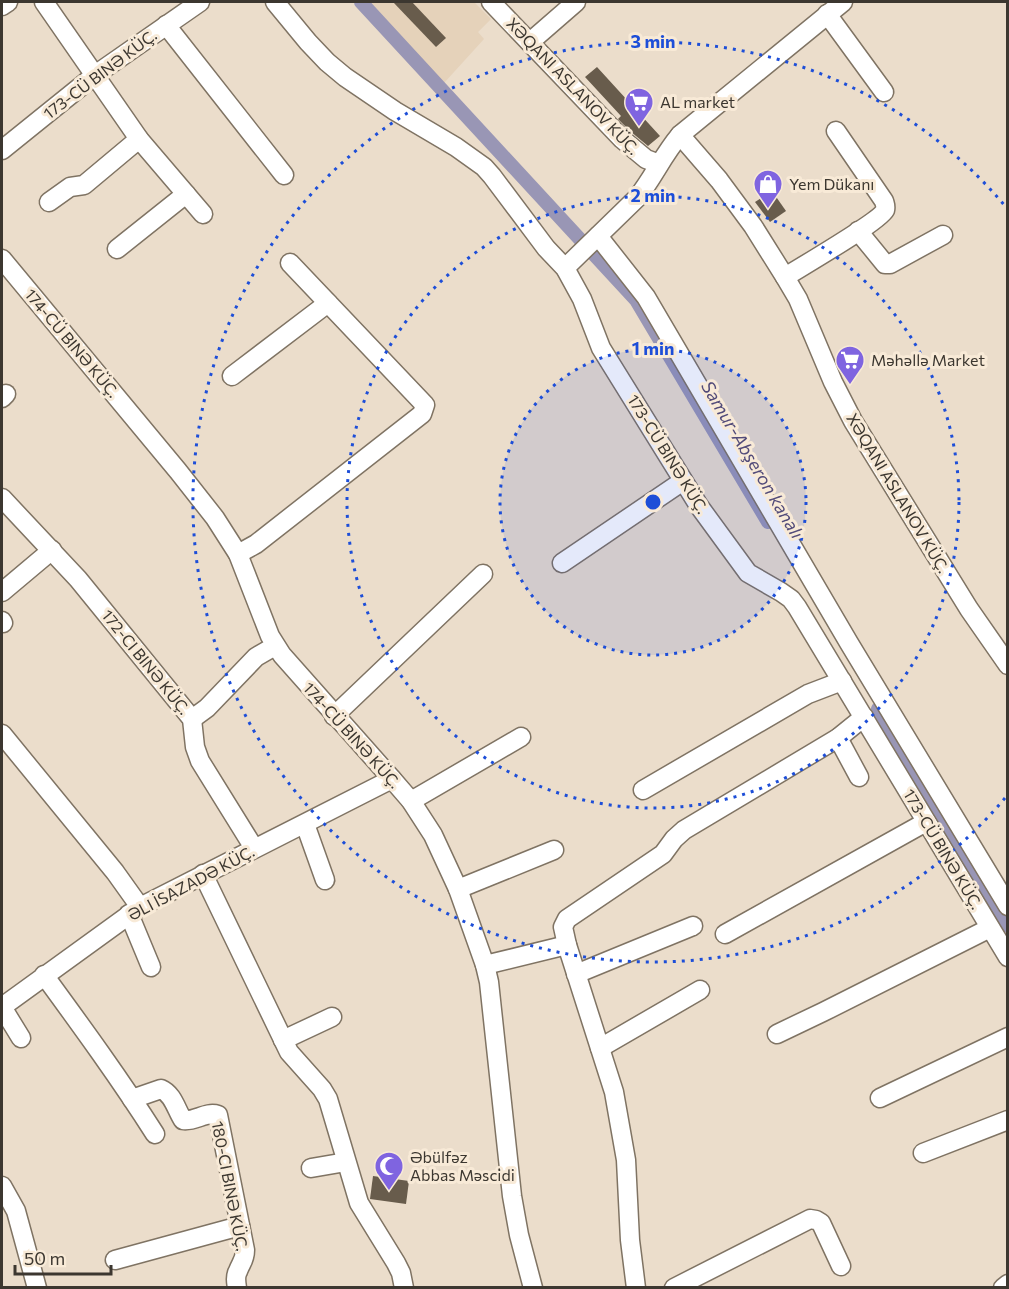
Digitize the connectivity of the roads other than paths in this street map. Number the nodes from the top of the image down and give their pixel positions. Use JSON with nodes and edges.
{"nodes":[{"id":1,"x":8,"y":2,"type":"edge"},
{"id":2,"x":44,"y":2,"type":"edge"},
{"id":3,"x":200,"y":2,"type":"edge"},
{"id":4,"x":275,"y":2,"type":"edge"},
{"id":5,"x":491,"y":2,"type":"edge"},
{"id":6,"x":576,"y":2,"type":"edge"},
{"id":7,"x":2,"y":6,"type":"edge"},
{"id":8,"x":836,"y":6,"type":"edge"},
{"id":9,"x":166,"y":26,"type":"junction"},
{"id":10,"x":530,"y":42,"type":"junction"},
{"id":11,"x":95,"y":75,"type":"junction"},
{"id":12,"x":884,"y":92,"type":"dead end"},
{"id":13,"x":836,"y":131,"type":"dead end"},
{"id":14,"x":680,"y":135,"type":"junction"},
{"id":15,"x":140,"y":139,"type":"junction"},
{"id":16,"x":2,"y":150,"type":"edge"},
{"id":17,"x":659,"y":164,"type":"junction"},
{"id":18,"x":284,"y":175,"type":"dead end"},
{"id":19,"x":186,"y":194,"type":"junction"},
{"id":20,"x":49,"y":202,"type":"dead end"},
{"id":21,"x":203,"y":214,"type":"dead end"},
{"id":22,"x":858,"y":231,"type":"junction"},
{"id":23,"x":943,"y":235,"type":"dead end"},
{"id":24,"x":598,"y":237,"type":"junction"},
{"id":25,"x":117,"y":249,"type":"dead end"},
{"id":26,"x":2,"y":259,"type":"edge"},
{"id":27,"x":290,"y":263,"type":"dead end"},
{"id":28,"x":565,"y":268,"type":"junction"},
{"id":29,"x":786,"y":277,"type":"junction"},
{"id":30,"x":328,"y":303,"type":"junction"},
{"id":31,"x":232,"y":376,"type":"dead end"},
{"id":32,"x":683,"y":481,"type":"junction"},
{"id":33,"x":2,"y":498,"type":"edge"},
{"id":34,"x":52,"y":550,"type":"junction"},
{"id":35,"x":238,"y":554,"type":"junction"},
{"id":36,"x":562,"y":563,"type":"dead end"},
{"id":37,"x":483,"y":574,"type":"dead end"},
{"id":38,"x":2,"y":592,"type":"edge"},
{"id":39,"x":275,"y":646,"type":"junction"},
{"id":40,"x":1008,"y":665,"type":"edge"},
{"id":41,"x":842,"y":681,"type":"junction"},
{"id":42,"x":334,"y":716,"type":"junction"},
{"id":43,"x":864,"y":717,"type":"junction"},
{"id":44,"x":192,"y":719,"type":"junction"},
{"id":45,"x":2,"y":734,"type":"edge"},
{"id":46,"x":521,"y":736,"type":"dead end"},
{"id":47,"x":838,"y":738,"type":"junction"},
{"id":48,"x":859,"y":777,"type":"dead end"},
{"id":49,"x":392,"y":779,"type":"junction"},
{"id":50,"x":643,"y":790,"type":"dead end"},
{"id":51,"x":411,"y":801,"type":"junction"},
{"id":52,"x":926,"y":822,"type":"junction"},
{"id":53,"x":305,"y":824,"type":"junction"},
{"id":54,"x":254,"y":848,"type":"junction"},
{"id":55,"x":555,"y":850,"type":"dead end"},
{"id":56,"x":203,"y":874,"type":"junction"},
{"id":57,"x":325,"y":880,"type":"dead end"},
{"id":58,"x":458,"y":889,"type":"junction"},
{"id":59,"x":1008,"y":906,"type":"edge"},
{"id":60,"x":135,"y":911,"type":"junction"},
{"id":61,"x":693,"y":926,"type":"dead end"},
{"id":62,"x":990,"y":928,"type":"junction"},
{"id":63,"x":725,"y":934,"type":"dead end"},
{"id":64,"x":567,"y":945,"type":"junction"},
{"id":65,"x":1008,"y":957,"type":"edge"},
{"id":66,"x":484,"y":965,"type":"junction"},
{"id":67,"x":151,"y":967,"type":"dead end"},
{"id":68,"x":576,"y":974,"type":"junction"},
{"id":69,"x":44,"y":975,"type":"junction"},
{"id":70,"x":700,"y":990,"type":"dead end"},
{"id":71,"x":2,"y":1007,"type":"edge"},
{"id":72,"x":332,"y":1017,"type":"dead end"},
{"id":73,"x":777,"y":1034,"type":"dead end"},
{"id":74,"x":1008,"y":1037,"type":"edge"},
{"id":75,"x":21,"y":1038,"type":"dead end"},
{"id":76,"x":283,"y":1040,"type":"junction"},
{"id":77,"x":600,"y":1048,"type":"junction"},
{"id":78,"x":880,"y":1098,"type":"dead end"},
{"id":79,"x":132,"y":1099,"type":"junction"},
{"id":80,"x":1008,"y":1120,"type":"edge"},
{"id":81,"x":155,"y":1134,"type":"dead end"},
{"id":82,"x":923,"y":1154,"type":"dead end"},
{"id":83,"x":346,"y":1162,"type":"junction"},
{"id":84,"x":311,"y":1168,"type":"dead end"},
{"id":85,"x":2,"y":1186,"type":"edge"},
{"id":86,"x":240,"y":1226,"type":"junction"},
{"id":87,"x":115,"y":1260,"type":"dead end"},
{"id":88,"x":841,"y":1266,"type":"dead end"},
{"id":89,"x":1008,"y":1284,"type":"edge"},
{"id":90,"x":38,"y":1287,"type":"edge"},
{"id":91,"x":237,"y":1287,"type":"edge"},
{"id":92,"x":404,"y":1287,"type":"edge"},
{"id":93,"x":533,"y":1287,"type":"edge"},
{"id":94,"x":636,"y":1287,"type":"edge"},
{"id":95,"x":674,"y":1287,"type":"edge"},
{"id":96,"x":1003,"y":1287,"type":"edge"}],
"edges":[{"from":1,"to":7,"type":"street"},
{"from":2,"to":11,"type":"street"},
{"from":3,"to":9,"type":"street","name":"173-CÜ BINƏ KÜÇ."},
{"from":4,"to":28,"type":"street","name":"173-CÜ BINƏ KÜÇ."},
{"from":5,"to":10,"type":"street","name":"XƏQANI ASLANOV KÜÇ."},
{"from":6,"to":10,"type":"street"},
{"from":8,"to":12,"type":"street"},
{"from":8,"to":14,"type":"street","name":"XƏQANI ASLANOV KÜÇ."},
{"from":9,"to":11,"type":"street","name":"173-CÜ BINƏ KÜÇ."},
{"from":9,"to":18,"type":"street"},
{"from":10,"to":17,"type":"street","name":"XƏQANI ASLANOV KÜÇ."},
{"from":11,"to":15,"type":"street"},
{"from":11,"to":16,"type":"street","name":"173-CÜ BINƏ KÜÇ."},
{"from":13,"to":22,"type":"street"},
{"from":14,"to":17,"type":"street","name":"XƏQANI ASLANOV KÜÇ."},
{"from":14,"to":29,"type":"street","name":"XƏQANI ASLANOV KÜÇ."},
{"from":15,"to":19,"type":"street"},
{"from":15,"to":20,"type":"street"},
{"from":17,"to":24,"type":"street","name":"XƏQANI ASLANOV KÜÇ."},
{"from":19,"to":21,"type":"street"},
{"from":19,"to":25,"type":"street"},
{"from":22,"to":23,"type":"street"},
{"from":22,"to":29,"type":"street"},
{"from":24,"to":28,"type":"street","name":"XƏQANI ASLANOV KÜÇ."},
{"from":24,"to":59,"type":"street"},
{"from":26,"to":35,"type":"street","name":"174-CÜ BINƏ KÜÇ."},
{"from":27,"to":30,"type":"street"},
{"from":28,"to":32,"type":"street","name":"173-CÜ BINƏ KÜÇ."},
{"from":29,"to":40,"type":"street","name":"XƏQANI ASLANOV KÜÇ."},
{"from":30,"to":31,"type":"street"},
{"from":30,"to":35,"type":"street"},
{"from":32,"to":36,"type":"street"},
{"from":32,"to":41,"type":"street","name":"173-CÜ BINƏ KÜÇ."},
{"from":33,"to":34,"type":"street","name":"172-CI BINƏ KÜÇ."},
{"from":34,"to":38,"type":"street"},
{"from":34,"to":44,"type":"street","name":"172-CI BINƏ KÜÇ."},
{"from":35,"to":39,"type":"street","name":"174-CÜ BINƏ KÜÇ."},
{"from":37,"to":42,"type":"street"},
{"from":39,"to":42,"type":"street","name":"174-CÜ BINƏ KÜÇ."},
{"from":39,"to":44,"type":"street"},
{"from":41,"to":43,"type":"street","name":"173-CÜ BINƏ KÜÇ."},
{"from":41,"to":50,"type":"street"},
{"from":42,"to":49,"type":"street","name":"174-CÜ BINƏ KÜÇ."},
{"from":43,"to":47,"type":"street"},
{"from":43,"to":52,"type":"street","name":"173-CÜ BINƏ KÜÇ."},
{"from":44,"to":54,"type":"street","name":"172-CI BINƏ KÜÇ."},
{"from":45,"to":60,"type":"street"},
{"from":46,"to":51,"type":"street"},
{"from":47,"to":48,"type":"street"},
{"from":47,"to":64,"type":"street"},
{"from":49,"to":51,"type":"street","name":"174-CÜ BINƏ KÜÇ."},
{"from":49,"to":53,"type":"street","name":"ƏLI İSAZADƏ KÜÇ."},
{"from":51,"to":58,"type":"street","name":"174-CÜ BINƏ KÜÇ."},
{"from":52,"to":62,"type":"street","name":"173-CÜ BINƏ KÜÇ."},
{"from":52,"to":63,"type":"street"},
{"from":53,"to":54,"type":"street","name":"ƏLI İSAZADƏ KÜÇ."},
{"from":53,"to":57,"type":"street"},
{"from":54,"to":56,"type":"street","name":"ƏLI İSAZADƏ KÜÇ."},
{"from":55,"to":58,"type":"street"},
{"from":56,"to":60,"type":"street","name":"ƏLI İSAZADƏ KÜÇ."},
{"from":56,"to":76,"type":"street"},
{"from":58,"to":66,"type":"street","name":"174-CÜ BINƏ KÜÇ."},
{"from":60,"to":67,"type":"street"},
{"from":60,"to":69,"type":"street","name":"ƏLI İSAZADƏ KÜÇ."},
{"from":61,"to":68,"type":"street"},
{"from":62,"to":65,"type":"street","name":"173-CÜ BINƏ KÜÇ."},
{"from":62,"to":73,"type":"street"},
{"from":64,"to":66,"type":"street"},
{"from":64,"to":68,"type":"street"},
{"from":66,"to":93,"type":"street","name":"174-CÜ BINƏ KÜÇ."},
{"from":68,"to":77,"type":"street"},
{"from":69,"to":71,"type":"street","name":"ƏLI İSAZADƏ KÜÇ."},
{"from":69,"to":79,"type":"street"},
{"from":70,"to":77,"type":"street"},
{"from":71,"to":75,"type":"street"},
{"from":72,"to":76,"type":"street"},
{"from":74,"to":78,"type":"street"},
{"from":76,"to":83,"type":"street"},
{"from":77,"to":94,"type":"street"},
{"from":79,"to":81,"type":"street"},
{"from":79,"to":86,"type":"street"},
{"from":80,"to":82,"type":"street"},
{"from":83,"to":84,"type":"street"},
{"from":83,"to":92,"type":"street"},
{"from":85,"to":90,"type":"street"},
{"from":86,"to":87,"type":"street"},
{"from":86,"to":91,"type":"street"},
{"from":88,"to":95,"type":"street"},
{"from":89,"to":96,"type":"street"}]}
